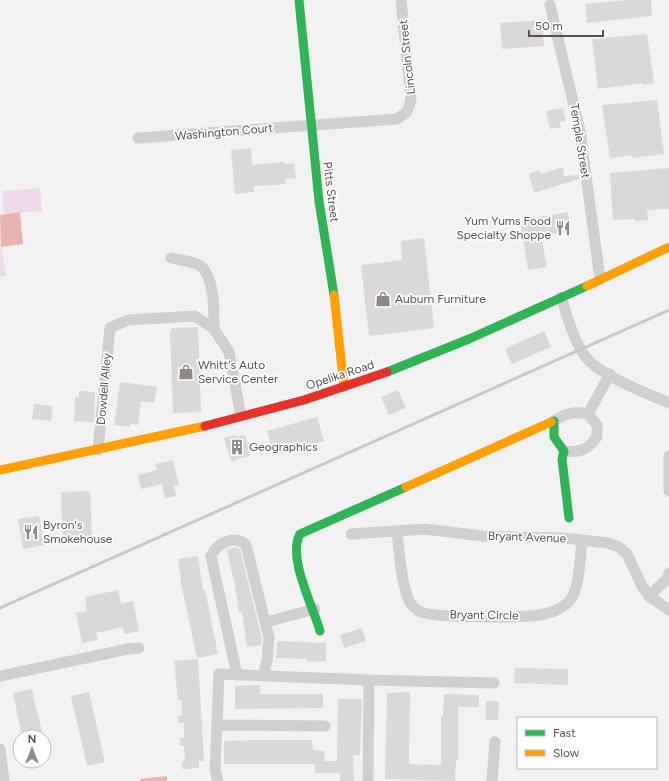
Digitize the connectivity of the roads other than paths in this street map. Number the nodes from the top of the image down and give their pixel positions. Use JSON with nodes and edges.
{"nodes":[{"id":1,"x":299,"y":0,"type":"edge"},
{"id":2,"x":401,"y":0,"type":"edge"},
{"id":3,"x":550,"y":5,"type":"dead end"},
{"id":4,"x":311,"y":125,"type":"junction"},
{"id":5,"x":138,"y":138,"type":"dead end"},
{"id":6,"x":669,"y":247,"type":"edge"},
{"id":7,"x":171,"y":258,"type":"dead end"},
{"id":8,"x":600,"y":280,"type":"junction"},
{"id":9,"x":561,"y":297,"type":"junction"},
{"id":10,"x":214,"y":329,"type":"junction"},
{"id":11,"x":610,"y":374,"type":"junction"},
{"id":12,"x":344,"y":387,"type":"junction"},
{"id":13,"x":669,"y":403,"type":"edge"},
{"id":14,"x":588,"y":414,"type":"junction"},
{"id":15,"x":241,"y":416,"type":"junction"},
{"id":16,"x":554,"y":421,"type":"junction"},
{"id":17,"x":98,"y":450,"type":"junction"},
{"id":18,"x":564,"y":451,"type":"junction"},
{"id":19,"x":669,"y":456,"type":"edge"},
{"id":20,"x":0,"y":470,"type":"edge"},
{"id":21,"x":669,"y":491,"type":"edge"},
{"id":22,"x":569,"y":518,"type":"dead end"},
{"id":23,"x":397,"y":531,"type":"junction"},
{"id":24,"x":351,"y":534,"type":"dead end"},
{"id":25,"x":582,"y":540,"type":"junction"},
{"id":26,"x":669,"y":573,"type":"edge"},
{"id":27,"x":649,"y":596,"type":"junction"},
{"id":28,"x":315,"y":609,"type":"junction"},
{"id":29,"x":669,"y":610,"type":"edge"},
{"id":30,"x":266,"y":622,"type":"junction"},
{"id":31,"x":320,"y":631,"type":"dead end"},
{"id":32,"x":139,"y":648,"type":"dead end"},
{"id":33,"x":237,"y":675,"type":"junction"},
{"id":34,"x":263,"y":675,"type":"junction"},
{"id":35,"x":0,"y":676,"type":"edge"},
{"id":36,"x":369,"y":680,"type":"junction"},
{"id":37,"x":494,"y":683,"type":"dead end"},
{"id":38,"x":216,"y":725,"type":"junction"},
{"id":39,"x":325,"y":726,"type":"dead end"},
{"id":40,"x":495,"y":742,"type":"dead end"},
{"id":41,"x":0,"y":750,"type":"edge"},
{"id":42,"x":4,"y":781,"type":"edge"},
{"id":43,"x":218,"y":781,"type":"edge"},
{"id":44,"x":368,"y":781,"type":"edge"},
{"id":45,"x":492,"y":781,"type":"edge"}],
"edges":[{"from":1,"to":4,"type":"street","name":"Pitts Street"},
{"from":2,"to":4,"type":"street","name":"Lincoln Street"},
{"from":3,"to":8,"type":"street","name":"Temple Street"},
{"from":4,"to":5,"type":"street","name":"Washington Court"},
{"from":4,"to":12,"type":"street","name":"Pitts Street"},
{"from":6,"to":8,"type":"street","name":"Opelika Road"},
{"from":7,"to":10,"type":"street"},
{"from":8,"to":9,"type":"street","name":"Opelika Road"},
{"from":9,"to":11,"type":"street"},
{"from":9,"to":12,"type":"street","name":"Opelika Road"},
{"from":10,"to":15,"type":"street"},
{"from":10,"to":17,"type":"street","name":"Dowdell Alley"},
{"from":11,"to":13,"type":"street"},
{"from":11,"to":14,"type":"street"},
{"from":12,"to":15,"type":"street","name":"Opelika Road"},
{"from":14,"to":16,"type":"street"},
{"from":14,"to":18,"type":"street"},
{"from":15,"to":17,"type":"street","name":"Opelika Road"},
{"from":16,"to":18,"type":"street"},
{"from":16,"to":28,"type":"street"},
{"from":17,"to":20,"type":"street","name":"Opelika Road"},
{"from":18,"to":22,"type":"street"},
{"from":19,"to":21,"type":"street"},
{"from":23,"to":24,"type":"street","name":"Bryant Avenue"},
{"from":23,"to":25,"type":"street","name":"Bryant Avenue"},
{"from":23,"to":25,"type":"street","name":"Bryant Circle"},
{"from":25,"to":27,"type":"street","name":"Bryant Avenue"},
{"from":26,"to":27,"type":"street"},
{"from":27,"to":29,"type":"street","name":"Bryant Avenue"},
{"from":28,"to":30,"type":"street"},
{"from":28,"to":31,"type":"street"},
{"from":30,"to":33,"type":"street"},
{"from":30,"to":34,"type":"street"},
{"from":32,"to":35,"type":"street"},
{"from":33,"to":34,"type":"street"},
{"from":33,"to":38,"type":"street"},
{"from":34,"to":36,"type":"street"},
{"from":36,"to":37,"type":"street"},
{"from":36,"to":44,"type":"street"},
{"from":38,"to":39,"type":"street"},
{"from":38,"to":43,"type":"street"},
{"from":40,"to":45,"type":"street"},
{"from":41,"to":42,"type":"street"}]}
